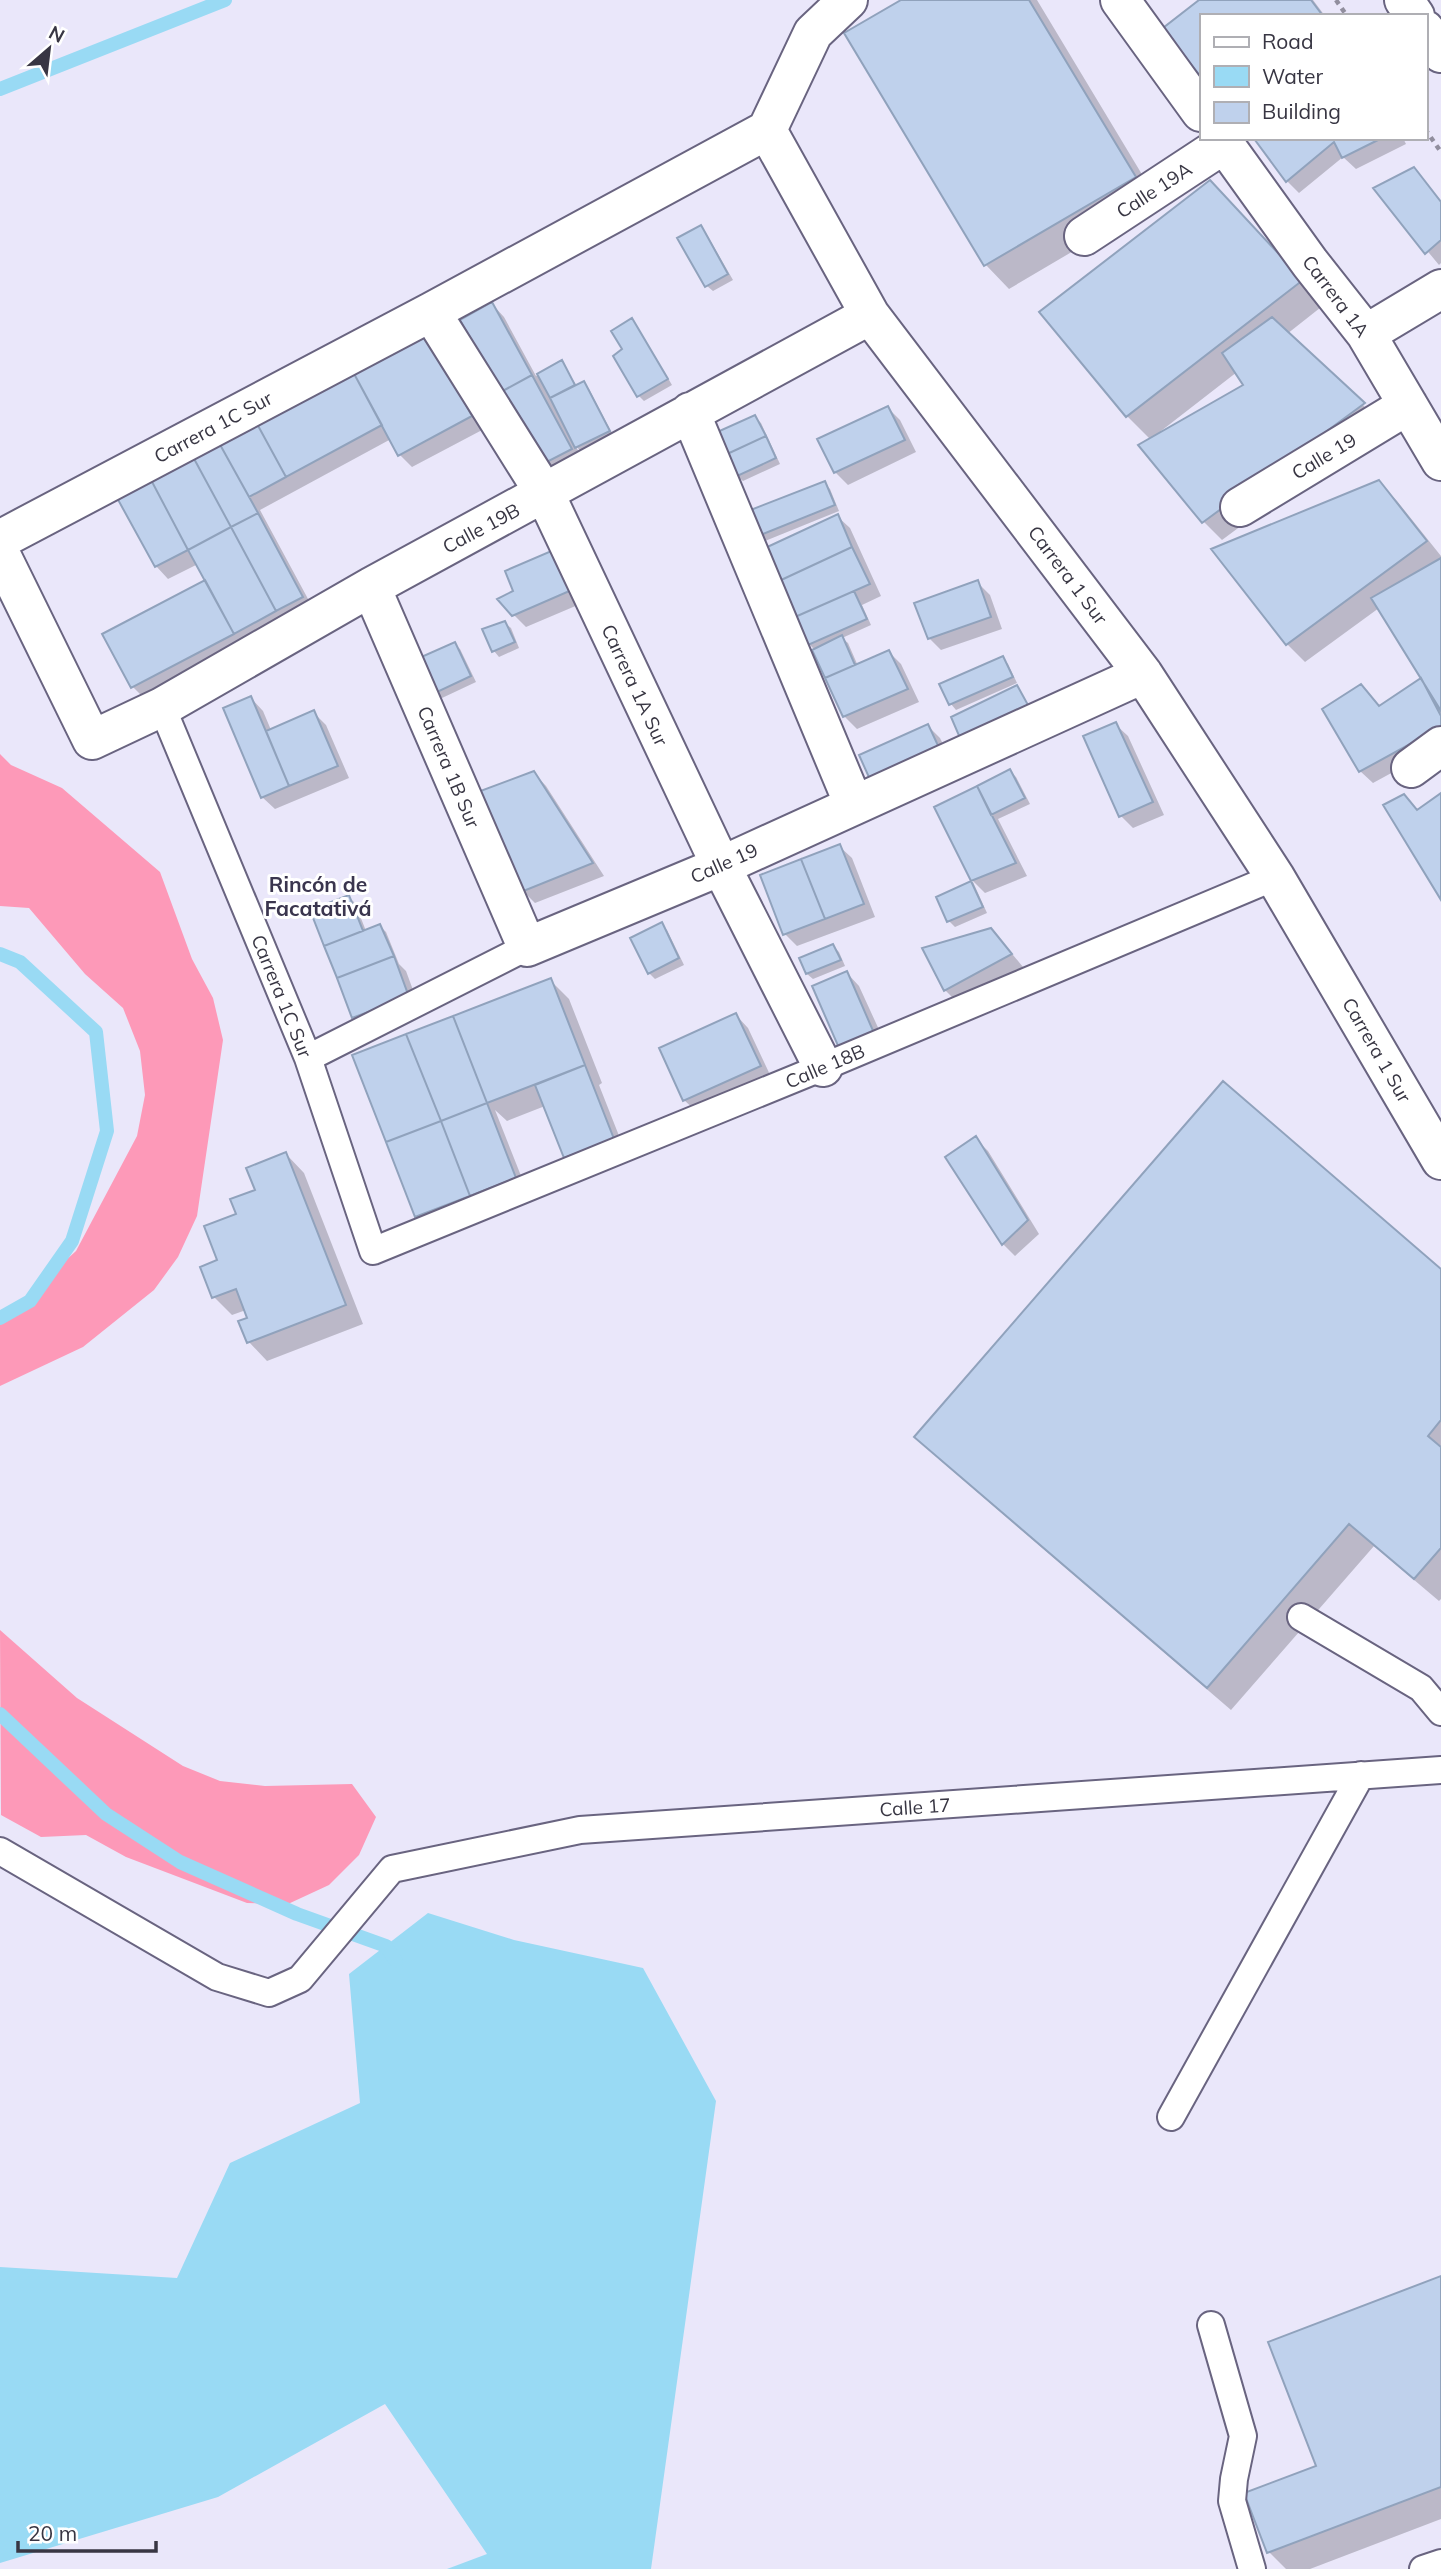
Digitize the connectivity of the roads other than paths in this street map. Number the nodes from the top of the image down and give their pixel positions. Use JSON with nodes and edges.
{"nodes":[{"id":1,"x":848,"y":0,"type":"edge"},
{"id":2,"x":1120,"y":0,"type":"edge"},
{"id":3,"x":1427,"y":33,"type":"edge"},
{"id":4,"x":1441,"y":53,"type":"edge"},
{"id":5,"x":1200,"y":111,"type":"edge"},
{"id":6,"x":767,"y":130,"type":"junction"},
{"id":7,"x":1222,"y":141,"type":"edge"},
{"id":8,"x":1084,"y":236,"type":"dead end"},
{"id":9,"x":1441,"y":289,"type":"edge"},
{"id":10,"x":431,"y":312,"type":"junction"},
{"id":11,"x":870,"y":315,"type":"junction"},
{"id":12,"x":1366,"y":334,"type":"junction"},
{"id":13,"x":1408,"y":405,"type":"junction"},
{"id":14,"x":690,"y":412,"type":"junction"},
{"id":15,"x":1441,"y":461,"type":"edge"},
{"id":16,"x":545,"y":494,"type":"junction"},
{"id":17,"x":1240,"y":508,"type":"dead end"},
{"id":18,"x":0,"y":547,"type":"edge"},
{"id":19,"x":0,"y":553,"type":"edge"},
{"id":20,"x":371,"y":587,"type":"junction"},
{"id":21,"x":1143,"y":674,"type":"junction"},
{"id":22,"x":162,"y":707,"type":"junction"},
{"id":23,"x":854,"y":805,"type":"junction"},
{"id":24,"x":721,"y":866,"type":"junction"},
{"id":25,"x":1275,"y":877,"type":"junction"},
{"id":26,"x":527,"y":947,"type":"junction"},
{"id":27,"x":308,"y":1058,"type":"junction"},
{"id":28,"x":823,"y":1067,"type":"junction"},
{"id":29,"x":1441,"y":1160,"type":"edge"},
{"id":30,"x":373,"y":1251,"type":"joint"},
{"id":31,"x":1301,"y":1617,"type":"dead end"},
{"id":32,"x":1441,"y":1712,"type":"edge"},
{"id":33,"x":1441,"y":1770,"type":"edge"},
{"id":34,"x":1361,"y":1775,"type":"junction"},
{"id":35,"x":0,"y":1851,"type":"edge"},
{"id":36,"x":1171,"y":2117,"type":"dead end"},
{"id":37,"x":1211,"y":2325,"type":"dead end"},
{"id":38,"x":1441,"y":2563,"type":"edge"},
{"id":39,"x":1252,"y":2569,"type":"edge"},
{"id":40,"x":1423,"y":2569,"type":"edge"}],
"edges":[{"from":1,"to":6,"type":"street"},
{"from":2,"to":5,"type":"street"},
{"from":3,"to":4,"type":"street"},
{"from":6,"to":10,"type":"street"},
{"from":6,"to":11,"type":"street","name":"Carrera 1 Sur"},
{"from":7,"to":8,"type":"street","name":"Calle 19A"},
{"from":7,"to":12,"type":"street","name":"Carrera 1A"},
{"from":9,"to":12,"type":"street"},
{"from":10,"to":16,"type":"street","name":"Carrera 1A Sur"},
{"from":10,"to":18,"type":"street","name":"Carrera 1C Sur"},
{"from":11,"to":14,"type":"street","name":"Calle 19B"},
{"from":11,"to":21,"type":"street","name":"Carrera 1 Sur"},
{"from":12,"to":13,"type":"street","name":"Carrera 1A"},
{"from":13,"to":15,"type":"street","name":"Carrera 1A"},
{"from":13,"to":17,"type":"street","name":"Calle 19"},
{"from":14,"to":16,"type":"street","name":"Calle 19B"},
{"from":14,"to":23,"type":"street"},
{"from":16,"to":20,"type":"street","name":"Calle 19B"},
{"from":16,"to":24,"type":"street","name":"Carrera 1A Sur"},
{"from":19,"to":22,"type":"street","name":"Calle 19B"},
{"from":20,"to":22,"type":"street","name":"Calle 19B"},
{"from":20,"to":26,"type":"street","name":"Carrera 1B Sur"},
{"from":21,"to":23,"type":"street","name":"Calle 19"},
{"from":21,"to":25,"type":"street","name":"Carrera 1 Sur"},
{"from":22,"to":27,"type":"lane","name":"Carrera 1C Sur"},
{"from":23,"to":24,"type":"street","name":"Calle 19"},
{"from":24,"to":26,"type":"street","name":"Calle 19"},
{"from":24,"to":28,"type":"street","name":"Carrera 1A Sur"},
{"from":25,"to":28,"type":"lane","name":"Calle 18B"},
{"from":25,"to":29,"type":"street","name":"Carrera 1 Sur"},
{"from":26,"to":27,"type":"lane","name":"Calle 19"},
{"from":27,"to":30,"type":"lane","name":"Carrera 1C Sur"},
{"from":28,"to":30,"type":"lane","name":"Calle 18B"},
{"from":31,"to":32,"type":"lane"},
{"from":33,"to":34,"type":"lane","name":"Calle 17"},
{"from":34,"to":35,"type":"lane","name":"Calle 17"},
{"from":34,"to":36,"type":"lane"},
{"from":37,"to":39,"type":"lane"},
{"from":38,"to":40,"type":"lane"}]}
